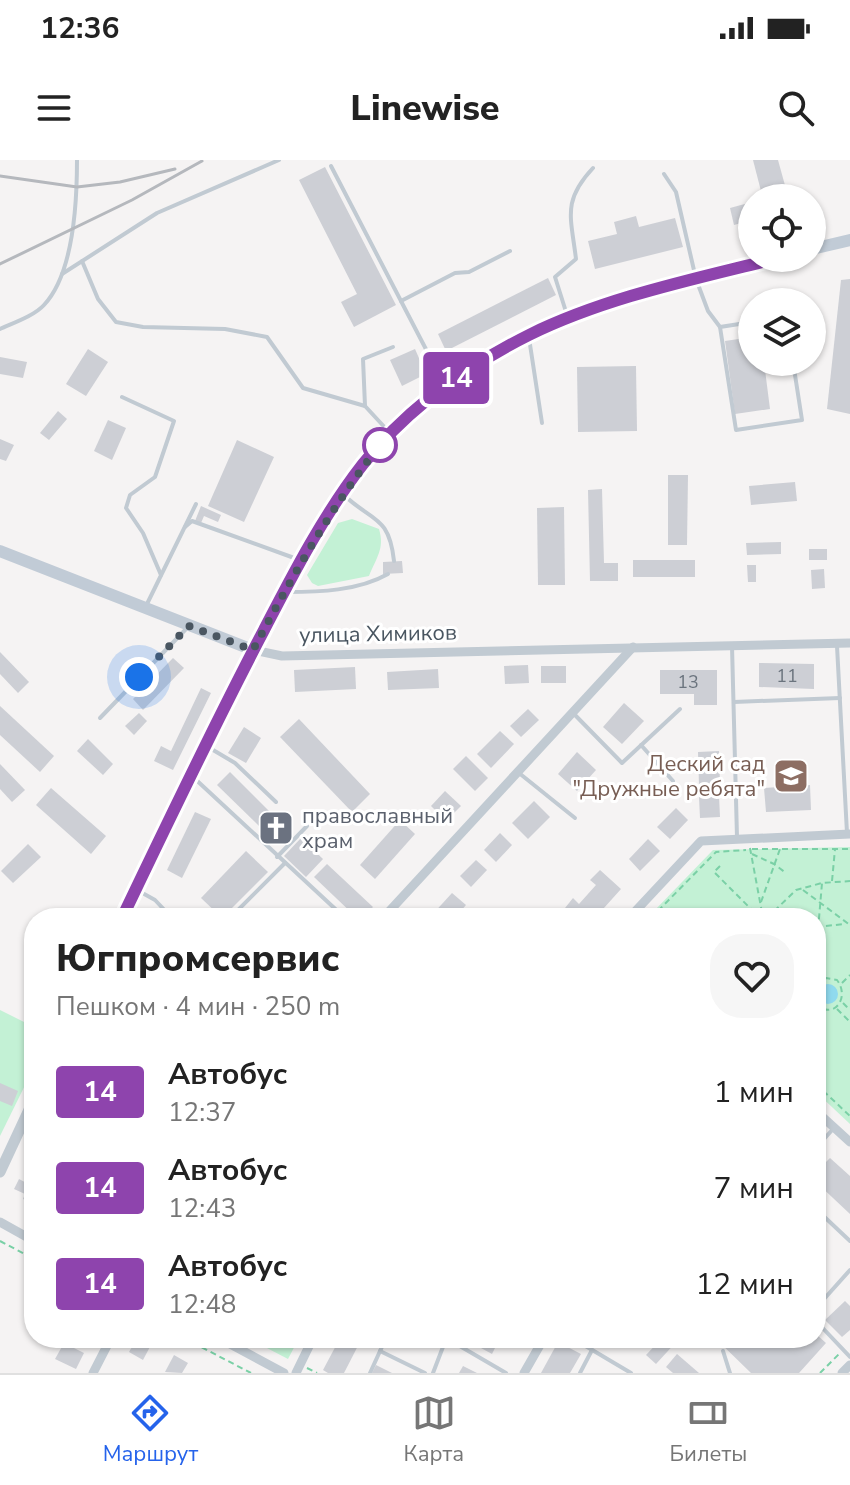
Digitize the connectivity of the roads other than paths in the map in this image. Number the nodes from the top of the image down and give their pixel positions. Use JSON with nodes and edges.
{"nodes":[{"id":1,"x":77,"y":160,"type":"edge"},
{"id":2,"x":279,"y":160,"type":"edge"},
{"id":3,"x":331,"y":166,"type":"dead end"},
{"id":4,"x":593,"y":168,"type":"dead end"},
{"id":5,"x":664,"y":174,"type":"dead end"},
{"id":6,"x":850,"y":240,"type":"edge"},
{"id":7,"x":826,"y":246,"type":"edge"},
{"id":8,"x":510,"y":251,"type":"dead end"},
{"id":9,"x":82,"y":261,"type":"junction"},
{"id":10,"x":738,"y":268,"type":"edge"},
{"id":11,"x":62,"y":274,"type":"junction"},
{"id":12,"x":696,"y":279,"type":"junction"},
{"id":13,"x":401,"y":301,"type":"junction"},
{"id":14,"x":568,"y":317,"type":"junction"},
{"id":15,"x":738,"y":324,"type":"edge"},
{"id":16,"x":720,"y":327,"type":"junction"},
{"id":17,"x":0,"y":329,"type":"edge"},
{"id":18,"x":528,"y":335,"type":"junction"},
{"id":19,"x":393,"y":347,"type":"dead end"},
{"id":20,"x":795,"y":376,"type":"edge"},
{"id":21,"x":445,"y":386,"type":"junction"},
{"id":22,"x":122,"y":397,"type":"dead end"},
{"id":23,"x":365,"y":406,"type":"junction"},
{"id":24,"x":542,"y":423,"type":"dead end"},
{"id":25,"x":390,"y":434,"type":"junction"},
{"id":26,"x":342,"y":494,"type":"junction"},
{"id":27,"x":196,"y":504,"type":"dead end"},
{"id":28,"x":185,"y":527,"type":"junction"},
{"id":29,"x":0,"y":551,"type":"edge"},
{"id":30,"x":302,"y":560,"type":"junction"},
{"id":31,"x":394,"y":561,"type":"dead end"},
{"id":32,"x":388,"y":574,"type":"dead end"},
{"id":33,"x":161,"y":575,"type":"junction"},
{"id":34,"x":283,"y":592,"type":"junction"},
{"id":35,"x":145,"y":609,"type":"junction"},
{"id":36,"x":189,"y":626,"type":"junction"},
{"id":37,"x":836,"y":643,"type":"junction"},
{"id":38,"x":850,"y":643,"type":"edge"},
{"id":39,"x":732,"y":644,"type":"junction"},
{"id":40,"x":633,"y":647,"type":"junction"},
{"id":41,"x":253,"y":650,"type":"junction"},
{"id":42,"x":840,"y":698,"type":"junction"},
{"id":43,"x":734,"y":702,"type":"junction"},
{"id":44,"x":680,"y":709,"type":"dead end"},
{"id":45,"x":573,"y":712,"type":"junction"},
{"id":46,"x":100,"y":718,"type":"dead end"},
{"id":47,"x":641,"y":745,"type":"junction"},
{"id":48,"x":206,"y":746,"type":"junction"},
{"id":49,"x":518,"y":772,"type":"junction"},
{"id":50,"x":191,"y":775,"type":"junction"},
{"id":51,"x":673,"y":781,"type":"dead end"},
{"id":52,"x":276,"y":802,"type":"dead end"},
{"id":53,"x":575,"y":818,"type":"dead end"},
{"id":54,"x":307,"y":826,"type":"dead end"},
{"id":55,"x":848,"y":834,"type":"edge"},
{"id":56,"x":746,"y":845,"type":"junction"},
{"id":57,"x":277,"y":857,"type":"junction"},
{"id":58,"x":285,"y":863,"type":"junction"},
{"id":59,"x":136,"y":889,"type":"junction"},
{"id":60,"x":127,"y":908,"type":"edge"},
{"id":61,"x":163,"y":908,"type":"edge"},
{"id":62,"x":240,"y":908,"type":"edge"},
{"id":63,"x":334,"y":908,"type":"edge"},
{"id":64,"x":392,"y":908,"type":"edge"},
{"id":65,"x":638,"y":908,"type":"edge"},
{"id":66,"x":24,"y":1120,"type":"edge"},
{"id":67,"x":826,"y":1120,"type":"edge"},
{"id":68,"x":834,"y":1128,"type":"junction"},
{"id":69,"x":826,"y":1137,"type":"edge"},
{"id":70,"x":850,"y":1142,"type":"edge"},
{"id":71,"x":0,"y":1172,"type":"edge"},
{"id":72,"x":826,"y":1218,"type":"edge"},
{"id":73,"x":0,"y":1222,"type":"edge"},
{"id":74,"x":24,"y":1235,"type":"edge"},
{"id":75,"x":849,"y":1239,"type":"edge"},
{"id":76,"x":850,"y":1270,"type":"edge"},
{"id":77,"x":826,"y":1297,"type":"edge"},
{"id":78,"x":826,"y":1332,"type":"edge"},
{"id":79,"x":106,"y":1348,"type":"edge"},
{"id":80,"x":238,"y":1348,"type":"edge"},
{"id":81,"x":308,"y":1348,"type":"edge"},
{"id":82,"x":381,"y":1348,"type":"edge"},
{"id":83,"x":442,"y":1348,"type":"edge"},
{"id":84,"x":463,"y":1348,"type":"edge"},
{"id":85,"x":538,"y":1348,"type":"edge"},
{"id":86,"x":589,"y":1348,"type":"edge"},
{"id":87,"x":592,"y":1350,"type":"junction"},
{"id":88,"x":380,"y":1351,"type":"junction"},
{"id":89,"x":723,"y":1351,"type":"dead end"},
{"id":90,"x":850,"y":1357,"type":"edge"},
{"id":91,"x":850,"y":1365,"type":"edge"},
{"id":92,"x":93,"y":1373,"type":"edge"},
{"id":93,"x":284,"y":1373,"type":"edge"},
{"id":94,"x":296,"y":1373,"type":"edge"},
{"id":95,"x":370,"y":1373,"type":"edge"},
{"id":96,"x":425,"y":1373,"type":"edge"},
{"id":97,"x":433,"y":1373,"type":"edge"},
{"id":98,"x":506,"y":1373,"type":"edge"},
{"id":99,"x":524,"y":1373,"type":"edge"},
{"id":100,"x":580,"y":1373,"type":"edge"},
{"id":101,"x":631,"y":1373,"type":"edge"},
{"id":102,"x":730,"y":1373,"type":"edge"},
{"id":103,"x":842,"y":1373,"type":"edge"}],
"edges":[{"from":1,"to":11,"type":"lane"},
{"from":2,"to":9,"type":"lane"},
{"from":3,"to":13,"type":"lane"},
{"from":4,"to":14,"type":"lane"},
{"from":5,"to":12,"type":"lane"},
{"from":6,"to":7,"type":"main road"},
{"from":8,"to":13,"type":"lane"},
{"from":9,"to":11,"type":"lane"},
{"from":9,"to":23,"type":"lane"},
{"from":10,"to":12,"type":"main road"},
{"from":11,"to":17,"type":"lane"},
{"from":12,"to":14,"type":"main road"},
{"from":12,"to":16,"type":"lane"},
{"from":13,"to":21,"type":"lane"},
{"from":14,"to":18,"type":"main road"},
{"from":15,"to":16,"type":"lane"},
{"from":16,"to":20,"type":"lane"},
{"from":18,"to":21,"type":"main road"},
{"from":18,"to":24,"type":"lane"},
{"from":19,"to":23,"type":"lane"},
{"from":21,"to":25,"type":"main road"},
{"from":22,"to":33,"type":"lane"},
{"from":23,"to":25,"type":"lane"},
{"from":25,"to":26,"type":"main road"},
{"from":26,"to":30,"type":"main road"},
{"from":26,"to":31,"type":"lane"},
{"from":27,"to":28,"type":"lane"},
{"from":28,"to":30,"type":"lane"},
{"from":28,"to":33,"type":"lane"},
{"from":29,"to":35,"type":"main road","name":"улица Химиков"},
{"from":30,"to":34,"type":"main road"},
{"from":32,"to":34,"type":"lane"},
{"from":33,"to":35,"type":"lane"},
{"from":34,"to":41,"type":"main road"},
{"from":35,"to":36,"type":"main road","name":"улица Химиков"},
{"from":36,"to":41,"type":"main road","name":"улица Химиков"},
{"from":36,"to":46,"type":"lane"},
{"from":37,"to":38,"type":"street","name":"улица Химиков"},
{"from":37,"to":39,"type":"street","name":"улица Химиков"},
{"from":37,"to":42,"type":"lane"},
{"from":39,"to":40,"type":"street","name":"улица Химиков"},
{"from":39,"to":43,"type":"lane"},
{"from":40,"to":41,"type":"street","name":"улица Химиков"},
{"from":40,"to":45,"type":"street"},
{"from":41,"to":48,"type":"street"},
{"from":42,"to":43,"type":"lane"},
{"from":42,"to":55,"type":"lane"},
{"from":43,"to":56,"type":"lane"},
{"from":44,"to":47,"type":"lane"},
{"from":45,"to":47,"type":"lane"},
{"from":45,"to":49,"type":"street"},
{"from":47,"to":51,"type":"lane"},
{"from":48,"to":50,"type":"street"},
{"from":48,"to":52,"type":"lane"},
{"from":49,"to":53,"type":"lane"},
{"from":49,"to":64,"type":"street"},
{"from":50,"to":57,"type":"lane"},
{"from":50,"to":59,"type":"street"},
{"from":54,"to":57,"type":"lane"},
{"from":55,"to":56,"type":"street"},
{"from":56,"to":65,"type":"street"},
{"from":57,"to":58,"type":"lane"},
{"from":58,"to":62,"type":"lane"},
{"from":58,"to":63,"type":"lane"},
{"from":59,"to":60,"type":"street"},
{"from":59,"to":61,"type":"lane"},
{"from":66,"to":71,"type":"street"},
{"from":67,"to":68,"type":"street"},
{"from":68,"to":69,"type":"lane"},
{"from":68,"to":70,"type":"street"},
{"from":72,"to":75,"type":"lane"},
{"from":73,"to":74,"type":"street"},
{"from":76,"to":77,"type":"lane"},
{"from":78,"to":90,"type":"lane"},
{"from":79,"to":92,"type":"street"},
{"from":80,"to":93,"type":"street"},
{"from":81,"to":94,"type":"street"},
{"from":82,"to":88,"type":"lane"},
{"from":83,"to":97,"type":"lane"},
{"from":84,"to":98,"type":"lane"},
{"from":85,"to":99,"type":"street"},
{"from":86,"to":87,"type":"lane"},
{"from":87,"to":100,"type":"lane"},
{"from":87,"to":101,"type":"lane"},
{"from":88,"to":95,"type":"lane"},
{"from":88,"to":96,"type":"lane"},
{"from":89,"to":102,"type":"lane"},
{"from":91,"to":103,"type":"street"}]}
